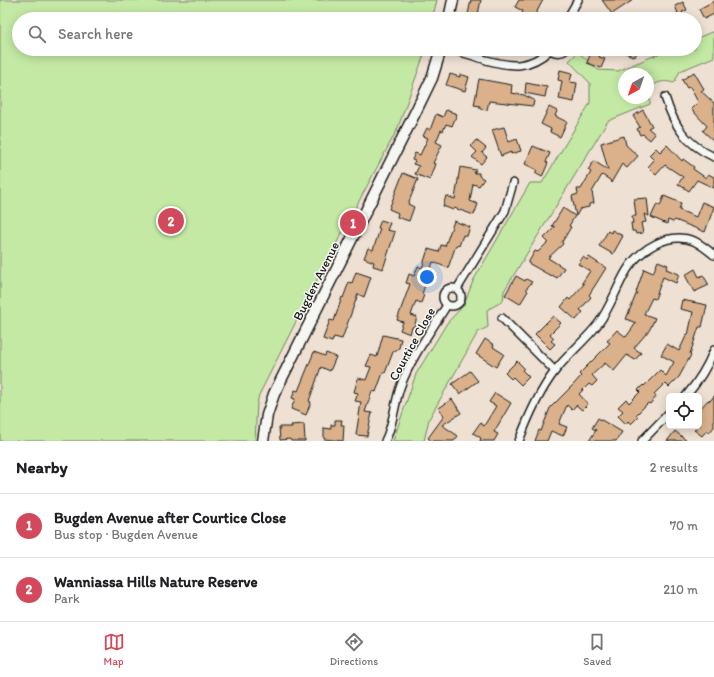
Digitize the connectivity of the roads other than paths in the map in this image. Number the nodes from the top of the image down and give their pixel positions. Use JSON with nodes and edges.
{"nodes":[{"id":1,"x":453,"y":0,"type":"edge"},
{"id":2,"x":578,"y":0,"type":"edge"},
{"id":3,"x":450,"y":12,"type":"edge"},
{"id":4,"x":571,"y":12,"type":"edge"},
{"id":5,"x":439,"y":56,"type":"edge"},
{"id":6,"x":476,"y":56,"type":"edge"},
{"id":7,"x":542,"y":56,"type":"edge"},
{"id":8,"x":665,"y":97,"type":"dead end"},
{"id":9,"x":714,"y":157,"type":"edge"},
{"id":10,"x":513,"y":183,"type":"dead end"},
{"id":11,"x":713,"y":252,"type":"edge"},
{"id":12,"x":457,"y":289,"type":"junction"},
{"id":13,"x":447,"y":305,"type":"junction"},
{"id":14,"x":502,"y":318,"type":"dead end"},
{"id":15,"x":714,"y":350,"type":"edge"},
{"id":16,"x":555,"y":371,"type":"junction"},
{"id":17,"x":689,"y":393,"type":"edge"},
{"id":18,"x":666,"y":416,"type":"edge"},
{"id":19,"x":263,"y":441,"type":"edge"},
{"id":20,"x":384,"y":441,"type":"edge"},
{"id":21,"x":519,"y":441,"type":"edge"},
{"id":22,"x":642,"y":441,"type":"edge"}],
"edges":[{"from":1,"to":3,"type":"street"},
{"from":2,"to":4,"type":"street"},
{"from":5,"to":19,"type":"street","name":"Bugden Avenue"},
{"from":6,"to":7,"type":"street"},
{"from":8,"to":9,"type":"street"},
{"from":10,"to":12,"type":"street","name":"Courtice Close"},
{"from":11,"to":16,"type":"street"},
{"from":12,"to":13,"type":"street","name":"Courtice Close"},
{"from":12,"to":13,"type":"street","name":"Courtice Close"},
{"from":13,"to":20,"type":"street","name":"Courtice Close"},
{"from":14,"to":16,"type":"street"},
{"from":15,"to":17,"type":"street"},
{"from":16,"to":21,"type":"street"},
{"from":18,"to":22,"type":"street"}]}
